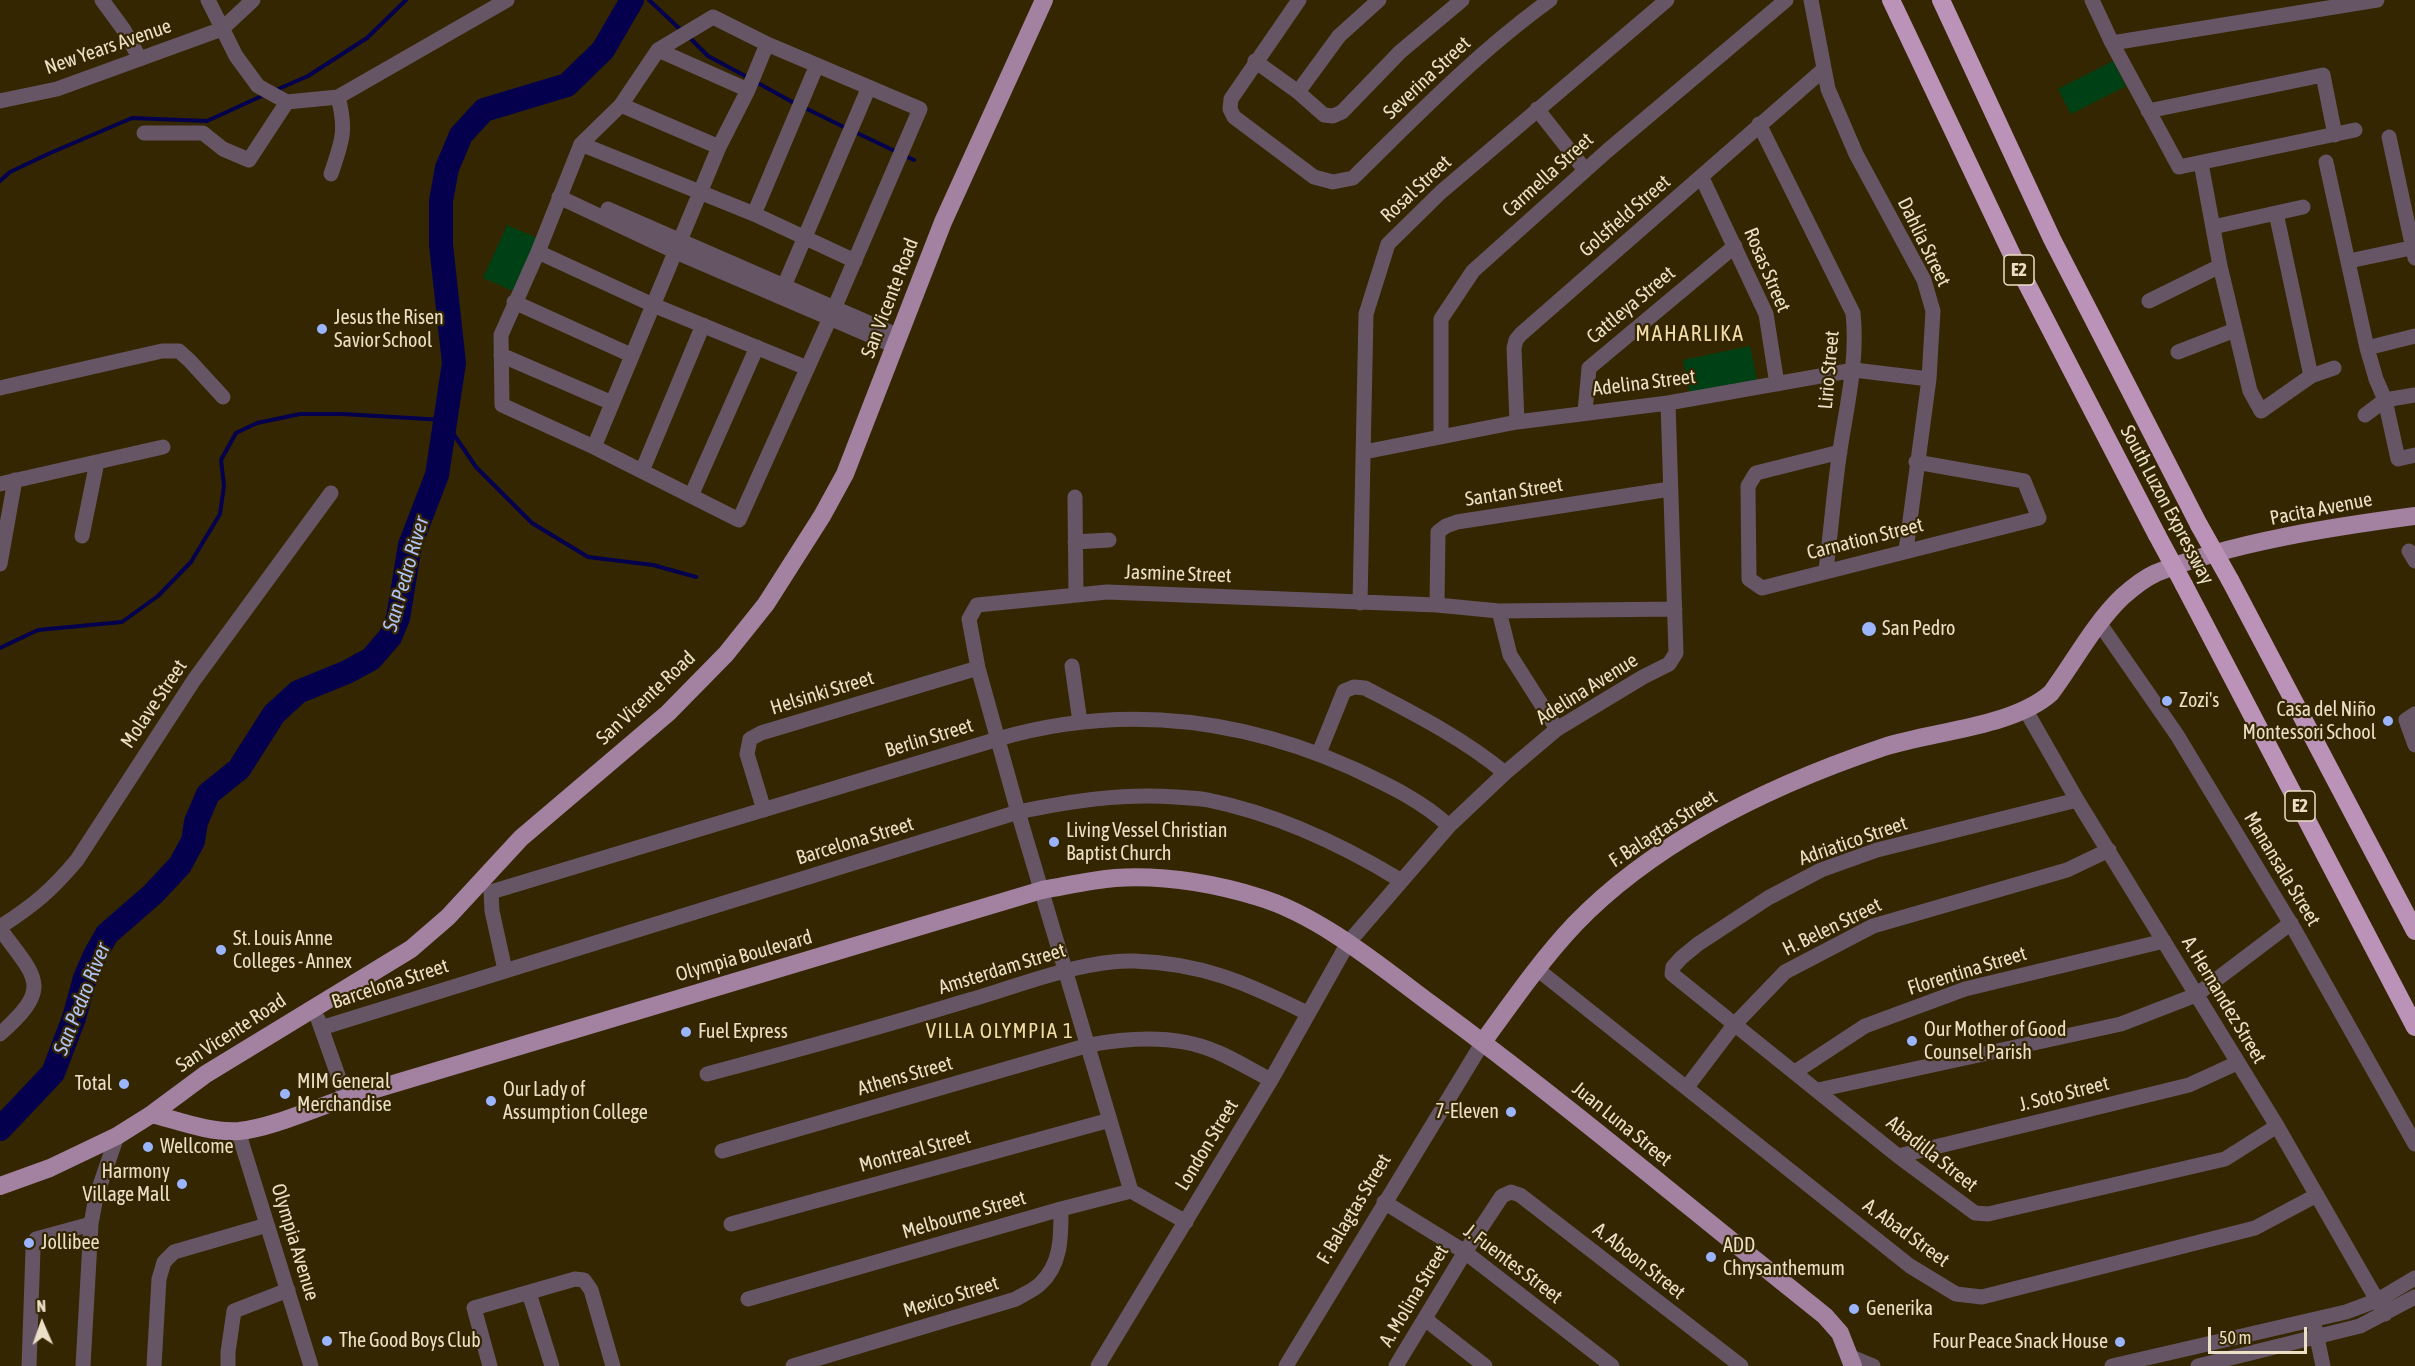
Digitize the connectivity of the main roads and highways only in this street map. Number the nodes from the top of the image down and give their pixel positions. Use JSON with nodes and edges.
{"nodes":[{"id":1,"x":1044,"y":0,"type":"edge"},
{"id":2,"x":1891,"y":0,"type":"edge"},
{"id":3,"x":1941,"y":0,"type":"edge"},
{"id":4,"x":2415,"y":516,"type":"edge"},
{"id":5,"x":2236,"y":548,"type":"joint"},
{"id":6,"x":2415,"y":931,"type":"edge"},
{"id":7,"x":1348,"y":943,"type":"joint"},
{"id":8,"x":2415,"y":1027,"type":"edge"},
{"id":9,"x":1483,"y":1042,"type":"junction"},
{"id":10,"x":152,"y":1114,"type":"junction"},
{"id":11,"x":0,"y":1186,"type":"edge"},
{"id":12,"x":1852,"y":1362,"type":"edge"}],
"edges":[{"from":1,"to":10,"type":"main road","name":"San Vicente Road"},
{"from":2,"to":8,"type":"highway","name":"South Luzon Expressway","number":"E2","bridge":true},
{"from":3,"to":6,"type":"highway","name":"South Luzon Expressway","number":"E2","bridge":true},
{"from":4,"to":5,"type":"main road","name":"Pacita Avenue"},
{"from":5,"to":9,"type":"main road","name":"F. Balagtas Street"},
{"from":7,"to":9,"type":"main road","name":"Juan Luna Street"},
{"from":7,"to":10,"type":"main road","name":"Olympia Boulevard"},
{"from":9,"to":12,"type":"main road","name":"Juan Luna Street"},
{"from":10,"to":11,"type":"main road","name":"San Vicente Road"}]}
